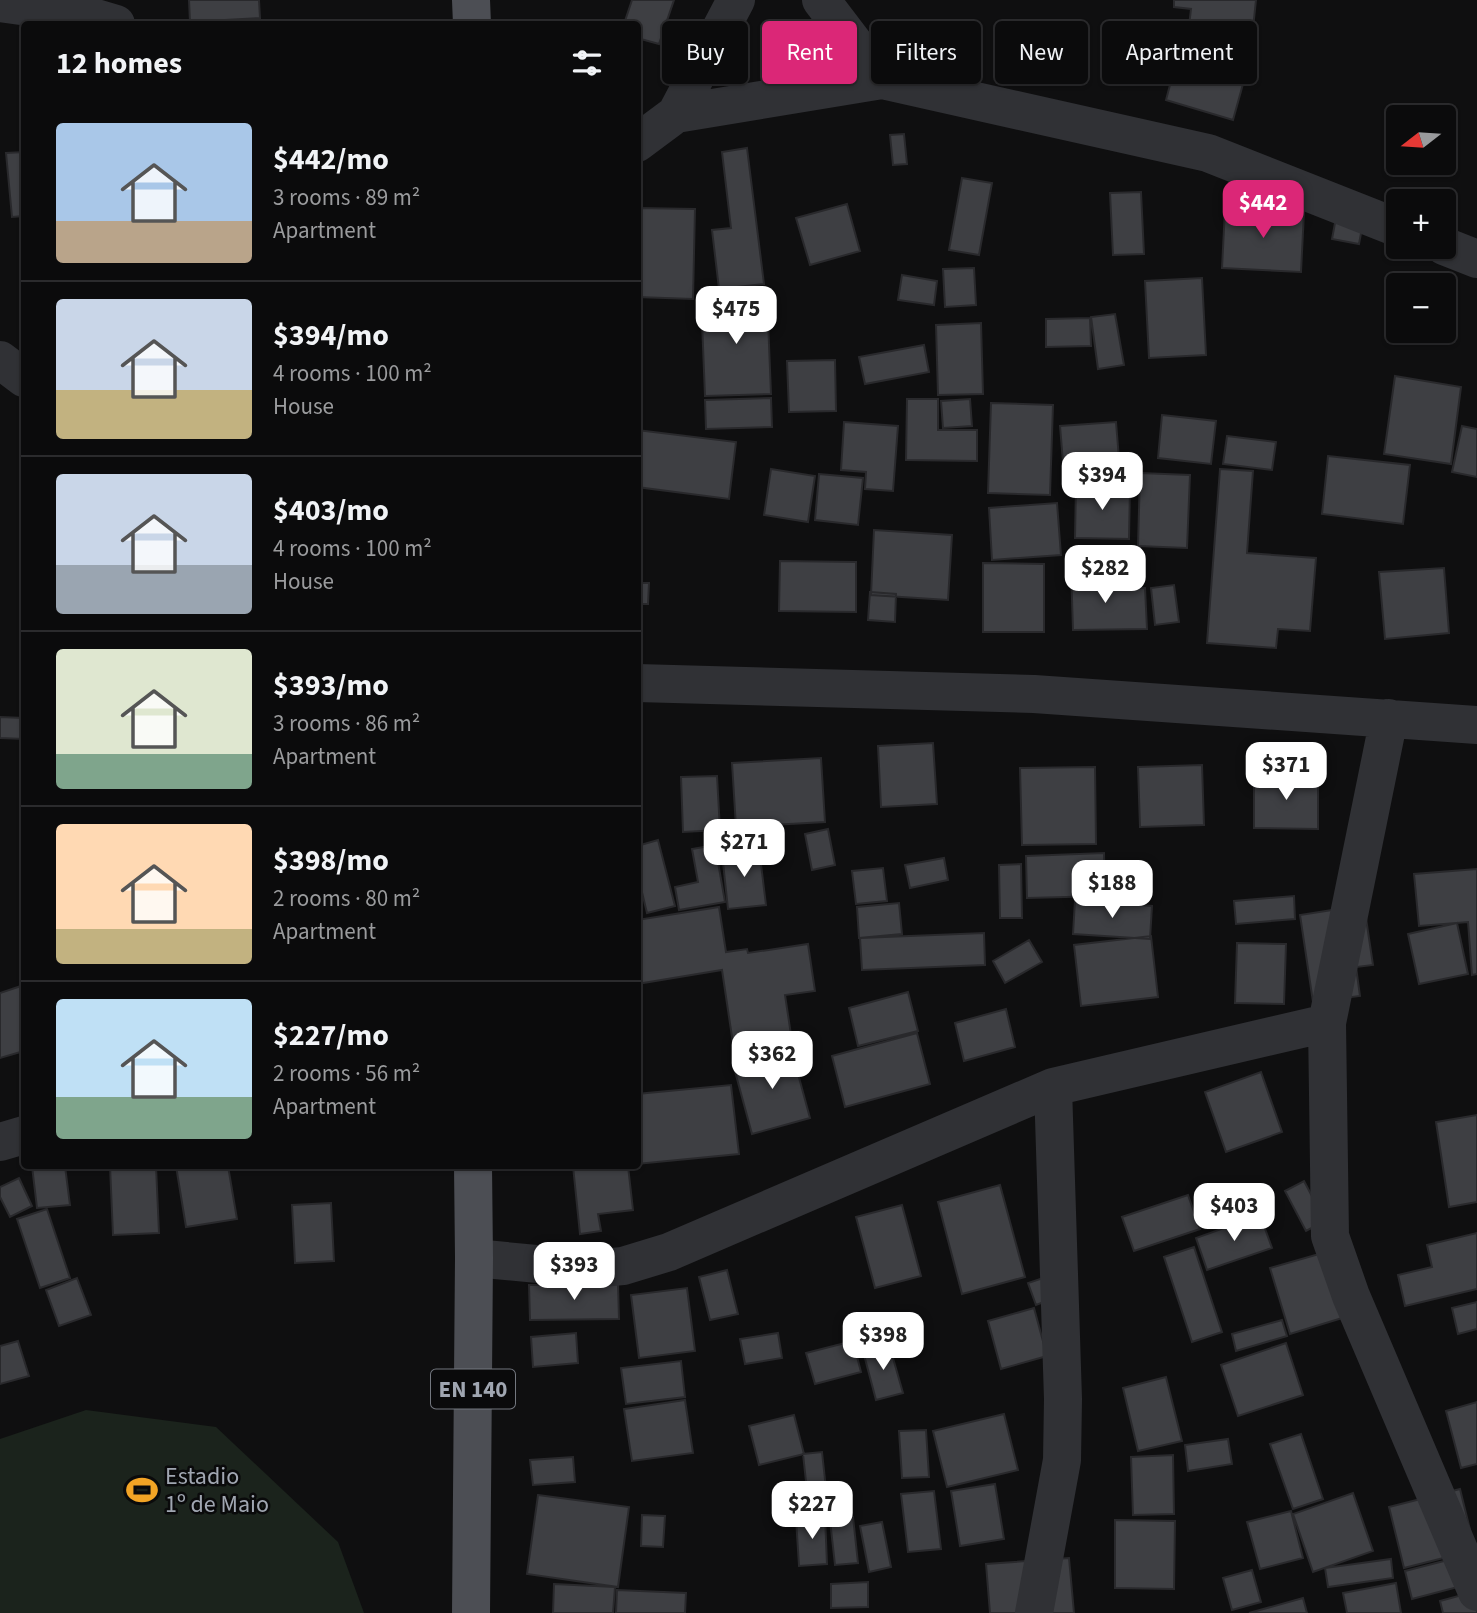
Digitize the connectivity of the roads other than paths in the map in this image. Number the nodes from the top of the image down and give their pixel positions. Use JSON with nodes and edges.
{"nodes":[{"id":1,"x":471,"y":0,"type":"edge"},
{"id":2,"x":736,"y":0,"type":"edge"},
{"id":3,"x":821,"y":0,"type":"edge"},
{"id":4,"x":0,"y":3,"type":"edge"},
{"id":5,"x":106,"y":21,"type":"edge"},
{"id":6,"x":472,"y":21,"type":"edge"},
{"id":7,"x":871,"y":66,"type":"edge"},
{"id":8,"x":871,"y":82,"type":"edge"},
{"id":9,"x":900,"y":84,"type":"edge"},
{"id":10,"x":676,"y":114,"type":"junction"},
{"id":11,"x":641,"y":140,"type":"edge"},
{"id":12,"x":1386,"y":223,"type":"edge"},
{"id":13,"x":1456,"y":251,"type":"edge"},
{"id":14,"x":1477,"y":259,"type":"edge"},
{"id":15,"x":0,"y":360,"type":"edge"},
{"id":16,"x":21,"y":376,"type":"edge"},
{"id":17,"x":641,"y":683,"type":"edge"},
{"id":18,"x":1389,"y":718,"type":"junction"},
{"id":19,"x":1477,"y":725,"type":"edge"},
{"id":20,"x":1327,"y":1023,"type":"junction"},
{"id":21,"x":1053,"y":1087,"type":"junction"},
{"id":22,"x":21,"y":1136,"type":"edge"},
{"id":23,"x":0,"y":1142,"type":"edge"},
{"id":24,"x":473,"y":1169,"type":"edge"},
{"id":25,"x":474,"y":1258,"type":"junction"},
{"id":26,"x":1477,"y":1592,"type":"edge"},
{"id":27,"x":471,"y":1613,"type":"edge"},
{"id":28,"x":1034,"y":1613,"type":"edge"}],
"edges":[{"from":1,"to":6,"type":"main road"},
{"from":2,"to":10,"type":"street"},
{"from":3,"to":7,"type":"street"},
{"from":4,"to":5,"type":"street"},
{"from":8,"to":10,"type":"street"},
{"from":9,"to":12,"type":"street"},
{"from":10,"to":11,"type":"street"},
{"from":13,"to":14,"type":"street"},
{"from":15,"to":16,"type":"street"},
{"from":17,"to":18,"type":"street"},
{"from":18,"to":19,"type":"street"},
{"from":18,"to":20,"type":"street"},
{"from":20,"to":21,"type":"street"},
{"from":20,"to":26,"type":"street"},
{"from":21,"to":25,"type":"street"},
{"from":21,"to":28,"type":"street"},
{"from":22,"to":23,"type":"street"},
{"from":24,"to":25,"type":"main road","number":"EN 140"},
{"from":25,"to":27,"type":"main road","number":"EN 140"}]}
